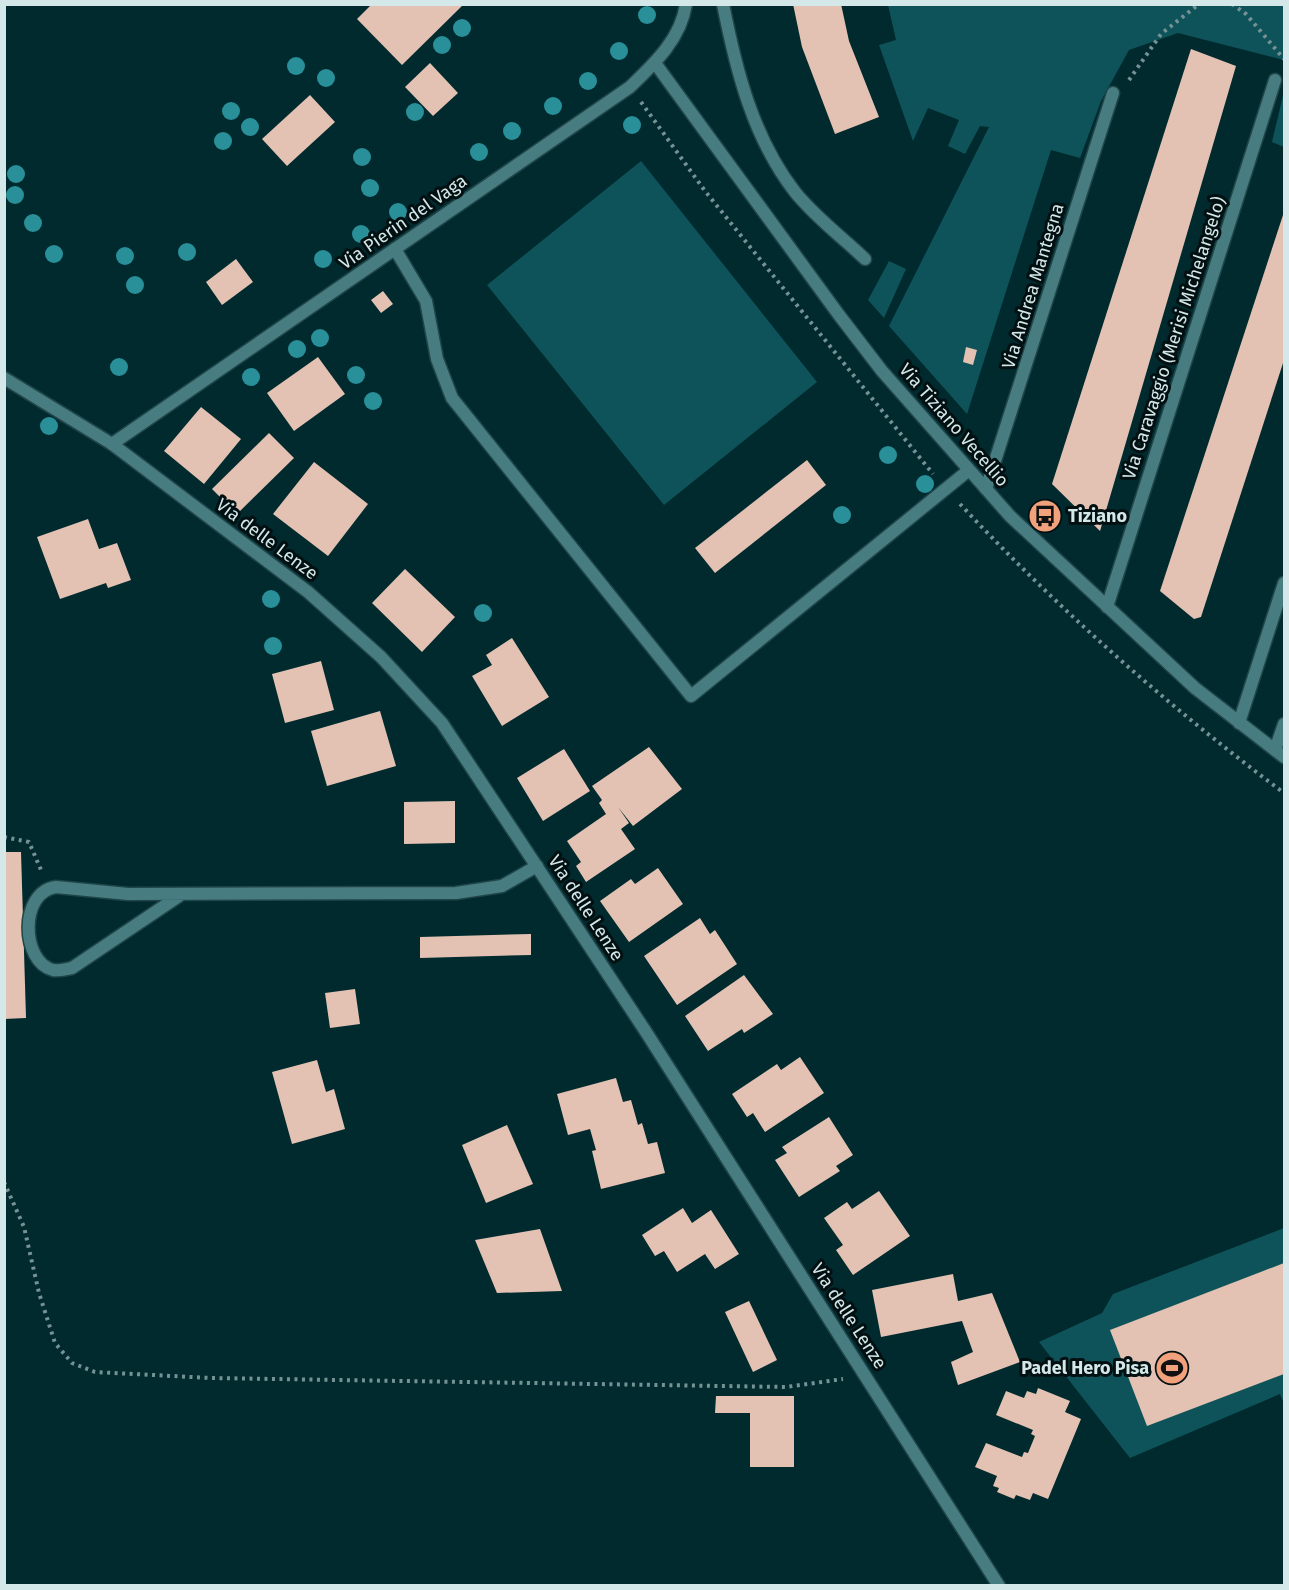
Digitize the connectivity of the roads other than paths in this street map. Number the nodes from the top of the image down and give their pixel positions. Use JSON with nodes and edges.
{"nodes":[{"id":1,"x":686,"y":4,"type":"edge"},
{"id":2,"x":723,"y":4,"type":"edge"},
{"id":3,"x":656,"y":63,"type":"junction"},
{"id":4,"x":1275,"y":80,"type":"dead end"},
{"id":5,"x":1113,"y":93,"type":"road end"},
{"id":6,"x":395,"y":249,"type":"junction"},
{"id":7,"x":865,"y":259,"type":"dead end"},
{"id":8,"x":4,"y":378,"type":"edge"},
{"id":9,"x":112,"y":444,"type":"junction"},
{"id":10,"x":969,"y":470,"type":"junction"},
{"id":11,"x":986,"y":489,"type":"junction"},
{"id":12,"x":1284,"y":583,"type":"edge"},
{"id":13,"x":1107,"y":607,"type":"junction"},
{"id":14,"x":1239,"y":723,"type":"junction"},
{"id":15,"x":1284,"y":724,"type":"edge"},
{"id":16,"x":1280,"y":754,"type":"edge"},
{"id":17,"x":537,"y":866,"type":"junction"},
{"id":18,"x":182,"y":894,"type":"junction"},
{"id":19,"x":999,"y":1586,"type":"edge"}],
"edges":[{"from":1,"to":3,"type":"street","name":"Via Pierin del Vaga"},
{"from":2,"to":7,"type":"street"},
{"from":3,"to":6,"type":"street","name":"Via Pierin del Vaga"},
{"from":3,"to":10,"type":"street","name":"Via Tiziano Vecellio"},
{"from":4,"to":13,"type":"street","name":"Via Caravaggio (Merisi Michelangelo)"},
{"from":5,"to":11,"type":"street","name":"Via Andrea Mantegna"},
{"from":6,"to":9,"type":"street","name":"Via Pierin del Vaga"},
{"from":6,"to":10,"type":"street"},
{"from":8,"to":9,"type":"street","name":"Via delle Lenze"},
{"from":9,"to":17,"type":"street","name":"Via delle Lenze"},
{"from":10,"to":11,"type":"street","name":"Via Tiziano Vecellio"},
{"from":11,"to":13,"type":"street","name":"Via Tiziano Vecellio"},
{"from":12,"to":14,"type":"street"},
{"from":13,"to":14,"type":"street","name":"Via Tiziano Vecellio"},
{"from":14,"to":16,"type":"street","name":"Via Tiziano Vecellio"},
{"from":15,"to":16,"type":"street"},
{"from":17,"to":18,"type":"street"},
{"from":17,"to":19,"type":"street","name":"Via delle Lenze"},
{"from":18,"to":18,"type":"street"}]}
